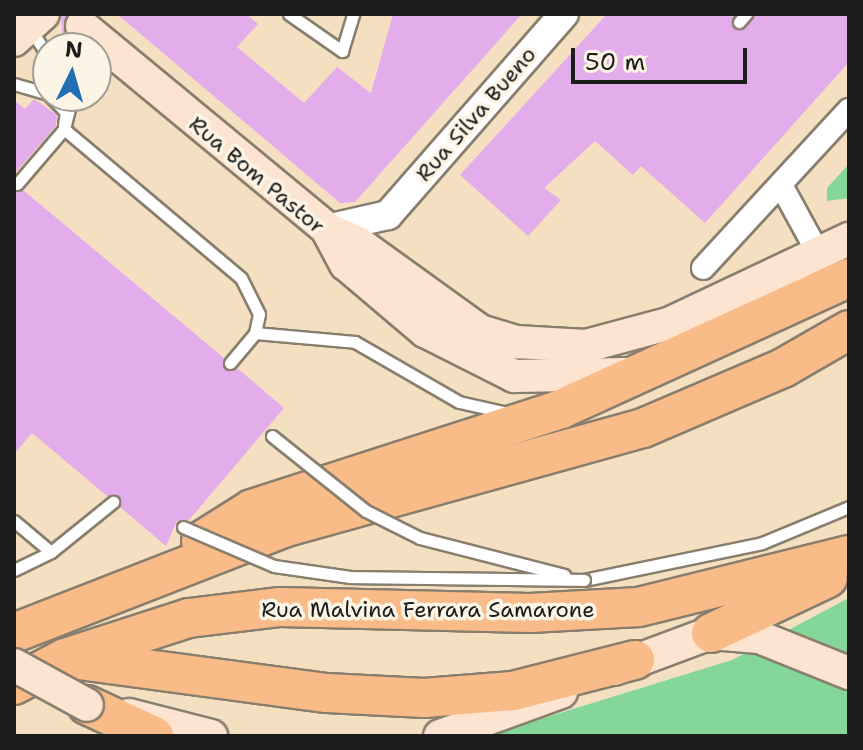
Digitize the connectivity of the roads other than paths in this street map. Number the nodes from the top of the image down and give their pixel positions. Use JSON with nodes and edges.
{"nodes":[{"id":1,"x":289,"y":14,"type":"edge"},
{"id":2,"x":353,"y":14,"type":"edge"},
{"id":3,"x":564,"y":14,"type":"edge"},
{"id":4,"x":82,"y":26,"type":"dead end"},
{"id":5,"x":849,"y":110,"type":"edge"},
{"id":6,"x":66,"y":112,"type":"edge"},
{"id":7,"x":68,"y":112,"type":"edge"},
{"id":8,"x":64,"y":129,"type":"junction"},
{"id":9,"x":17,"y":184,"type":"dead end"},
{"id":10,"x":781,"y":185,"type":"junction"},
{"id":11,"x":388,"y":215,"type":"junction"},
{"id":12,"x":327,"y":229,"type":"junction"},
{"id":13,"x":849,"y":239,"type":"edge"},
{"id":14,"x":818,"y":253,"type":"junction"},
{"id":15,"x":703,"y":268,"type":"dead end"},
{"id":16,"x":393,"y":271,"type":"junction"},
{"id":17,"x":849,"y":278,"type":"edge"},
{"id":18,"x":849,"y":330,"type":"edge"},
{"id":19,"x":255,"y":333,"type":"junction"},
{"id":20,"x":230,"y":363,"type":"dead end"},
{"id":21,"x":663,"y":365,"type":"junction"},
{"id":22,"x":561,"y":409,"type":"junction"},
{"id":23,"x":269,"y":433,"type":"dead end"},
{"id":24,"x":113,"y":502,"type":"dead end"},
{"id":25,"x":849,"y":507,"type":"edge"},
{"id":26,"x":14,"y":521,"type":"edge"},
{"id":27,"x":183,"y":527,"type":"dead end"},
{"id":28,"x":51,"y":552,"type":"junction"},
{"id":29,"x":849,"y":555,"type":"edge"},
{"id":30,"x":849,"y":562,"type":"edge"},
{"id":31,"x":14,"y":570,"type":"edge"},
{"id":32,"x":584,"y":580,"type":"junction"},
{"id":33,"x":136,"y":582,"type":"junction"},
{"id":34,"x":14,"y":633,"type":"edge"},
{"id":35,"x":711,"y":633,"type":"junction"},
{"id":36,"x":65,"y":658,"type":"junction"},
{"id":37,"x":635,"y":660,"type":"junction"},
{"id":38,"x":14,"y":665,"type":"edge"},
{"id":39,"x":849,"y":673,"type":"edge"},
{"id":40,"x":14,"y":685,"type":"edge"},
{"id":41,"x":87,"y":705,"type":"junction"},
{"id":42,"x":154,"y":736,"type":"edge"},
{"id":43,"x":211,"y":736,"type":"edge"},
{"id":44,"x":440,"y":736,"type":"edge"}],
"edges":[{"from":1,"to":2,"type":"lane"},
{"from":3,"to":11,"type":"street","name":"Rua Silva Bueno"},
{"from":4,"to":12,"type":"main road","name":"Rua Bom Pastor"},
{"from":5,"to":10,"type":"street"},
{"from":6,"to":8,"type":"lane"},
{"from":7,"to":8,"type":"lane"},
{"from":8,"to":9,"type":"lane"},
{"from":8,"to":19,"type":"lane"},
{"from":10,"to":14,"type":"street"},
{"from":10,"to":15,"type":"street"},
{"from":11,"to":12,"type":"street"},
{"from":11,"to":16,"type":"street"},
{"from":12,"to":16,"type":"main road"},
{"from":12,"to":21,"type":"main road","name":"Rua Bom Pastor"},
{"from":13,"to":14,"type":"main road"},
{"from":14,"to":16,"type":"main road"},
{"from":17,"to":21,"type":"highway"},
{"from":18,"to":33,"type":"highway"},
{"from":19,"to":20,"type":"lane"},
{"from":19,"to":22,"type":"lane"},
{"from":21,"to":22,"type":"highway"},
{"from":22,"to":33,"type":"highway"},
{"from":23,"to":32,"type":"lane","bridge":true},
{"from":24,"to":28,"type":"lane"},
{"from":25,"to":32,"type":"lane"},
{"from":26,"to":28,"type":"lane"},
{"from":27,"to":32,"type":"lane","bridge":true},
{"from":28,"to":31,"type":"lane"},
{"from":29,"to":36,"type":"highway","name":"Rua Malvina Ferrara Samarone"},
{"from":30,"to":35,"type":"highway"},
{"from":33,"to":34,"type":"highway"},
{"from":35,"to":37,"type":"main road"},
{"from":35,"to":39,"type":"main road"},
{"from":36,"to":37,"type":"highway"},
{"from":36,"to":40,"type":"highway","name":"Rua Malvina Ferrara Samarone"},
{"from":37,"to":44,"type":"main road"},
{"from":38,"to":41,"type":"main road","bridge":true},
{"from":41,"to":42,"type":"highway"},
{"from":41,"to":43,"type":"main road"}]}
